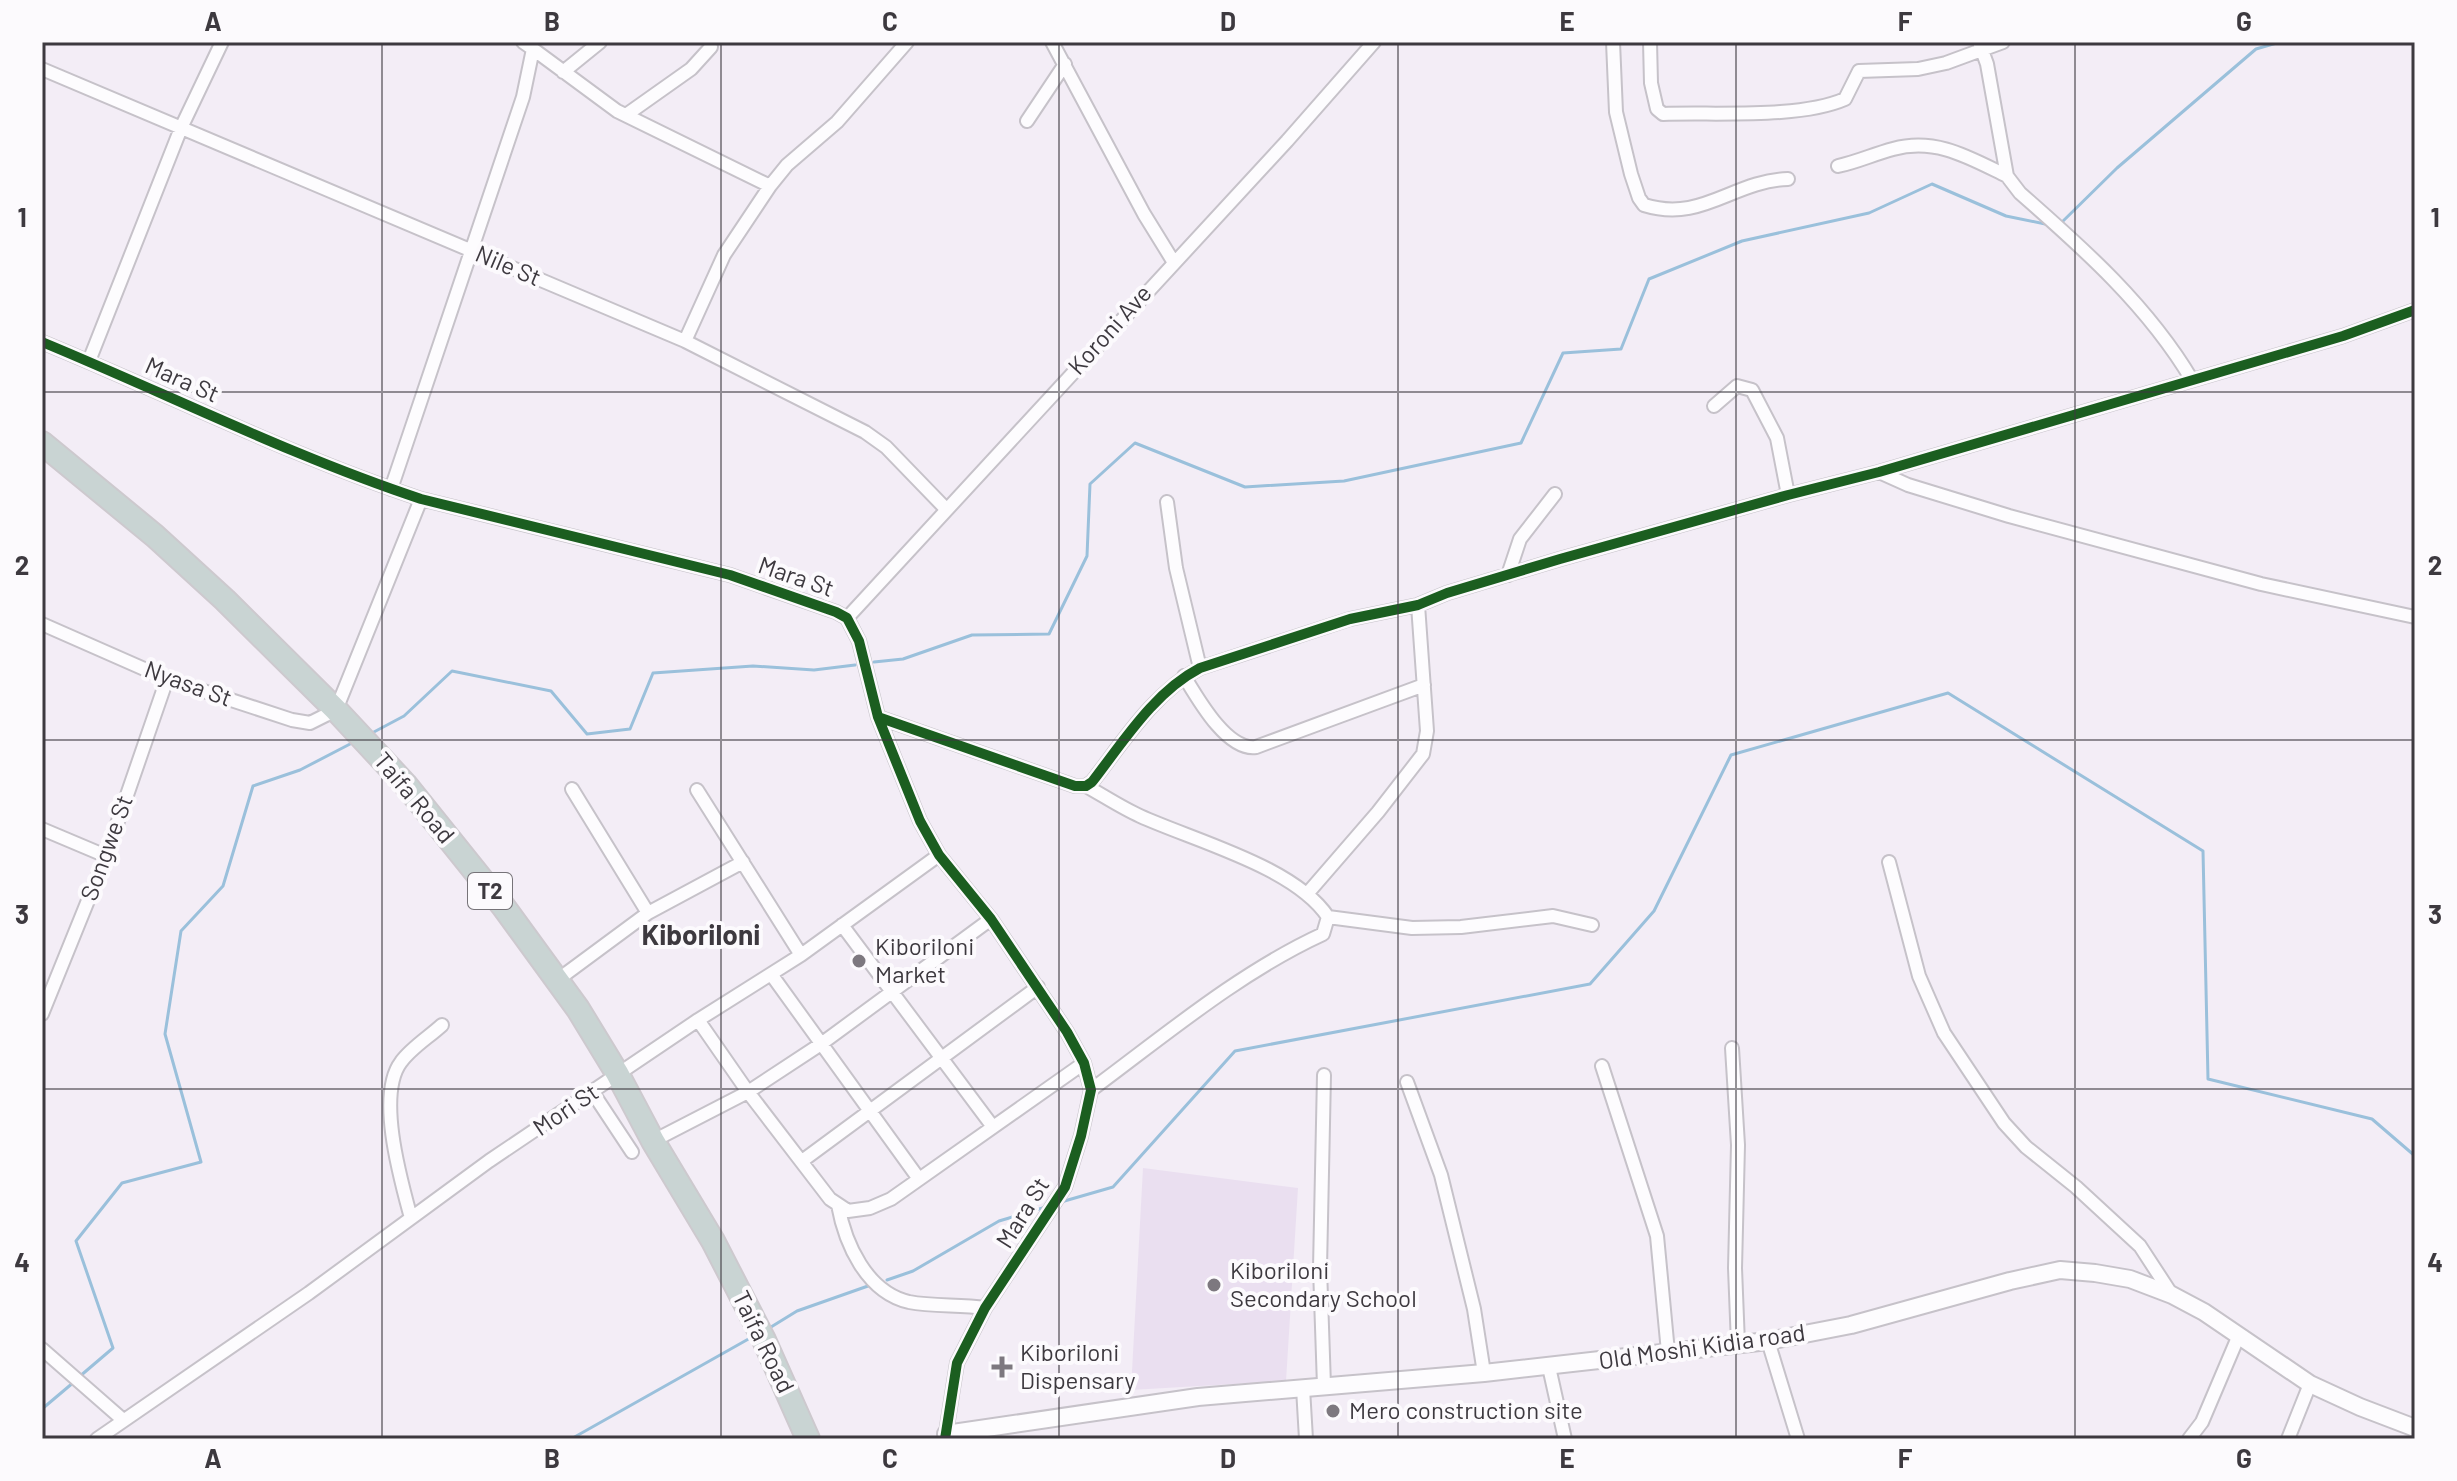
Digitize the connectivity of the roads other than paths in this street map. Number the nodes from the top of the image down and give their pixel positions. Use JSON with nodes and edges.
{"nodes":[{"id":1,"x":222,"y":42,"type":"edge"},
{"id":2,"x":600,"y":42,"type":"edge"},
{"id":3,"x":907,"y":42,"type":"edge"},
{"id":4,"x":1052,"y":42,"type":"edge"},
{"id":5,"x":1374,"y":42,"type":"edge"},
{"id":6,"x":1613,"y":42,"type":"edge"},
{"id":7,"x":1650,"y":42,"type":"edge"},
{"id":8,"x":2003,"y":42,"type":"edge"},
{"id":9,"x":1981,"y":45,"type":"edge"},
{"id":10,"x":528,"y":46,"type":"edge"},
{"id":11,"x":711,"y":47,"type":"dead end"},
{"id":12,"x":1065,"y":64,"type":"junction"},
{"id":13,"x":42,"y":69,"type":"edge"},
{"id":14,"x":563,"y":72,"type":"junction"},
{"id":15,"x":626,"y":115,"type":"junction"},
{"id":16,"x":1027,"y":121,"type":"dead end"},
{"id":17,"x":181,"y":128,"type":"junction"},
{"id":18,"x":1838,"y":166,"type":"dead end"},
{"id":19,"x":2007,"y":176,"type":"junction"},
{"id":20,"x":1788,"y":179,"type":"dead end"},
{"id":21,"x":770,"y":186,"type":"junction"},
{"id":22,"x":472,"y":250,"type":"junction"},
{"id":23,"x":1173,"y":261,"type":"junction"},
{"id":24,"x":2415,"y":310,"type":"edge"},
{"id":25,"x":685,"y":341,"type":"junction"},
{"id":26,"x":42,"y":342,"type":"edge"},
{"id":27,"x":89,"y":361,"type":"junction"},
{"id":28,"x":2192,"y":380,"type":"junction"},
{"id":29,"x":1714,"y":406,"type":"dead end"},
{"id":30,"x":42,"y":443,"type":"edge"},
{"id":31,"x":1879,"y":472,"type":"junction"},
{"id":32,"x":391,"y":489,"type":"junction"},
{"id":33,"x":1555,"y":494,"type":"dead end"},
{"id":34,"x":1788,"y":495,"type":"junction"},
{"id":35,"x":421,"y":499,"type":"junction"},
{"id":36,"x":1167,"y":502,"type":"dead end"},
{"id":37,"x":946,"y":509,"type":"junction"},
{"id":38,"x":1508,"y":575,"type":"junction"},
{"id":39,"x":1418,"y":605,"type":"junction"},
{"id":40,"x":2415,"y":617,"type":"edge"},
{"id":41,"x":847,"y":618,"type":"junction"},
{"id":42,"x":42,"y":624,"type":"edge"},
{"id":43,"x":1200,"y":668,"type":"junction"},
{"id":44,"x":1184,"y":676,"type":"junction"},
{"id":45,"x":167,"y":679,"type":"junction"},
{"id":46,"x":1424,"y":685,"type":"junction"},
{"id":47,"x":336,"y":710,"type":"junction"},
{"id":48,"x":878,"y":717,"type":"junction"},
{"id":49,"x":1086,"y":786,"type":"junction"},
{"id":50,"x":572,"y":789,"type":"dead end"},
{"id":51,"x":697,"y":790,"type":"dead end"},
{"id":52,"x":42,"y":829,"type":"edge"},
{"id":53,"x":939,"y":855,"type":"junction"},
{"id":54,"x":106,"y":856,"type":"junction"},
{"id":55,"x":743,"y":862,"type":"junction"},
{"id":56,"x":1889,"y":862,"type":"dead end"},
{"id":57,"x":1307,"y":894,"type":"junction"},
{"id":58,"x":648,"y":913,"type":"junction"},
{"id":59,"x":1328,"y":917,"type":"junction"},
{"id":60,"x":991,"y":919,"type":"junction"},
{"id":61,"x":842,"y":925,"type":"junction"},
{"id":62,"x":1592,"y":925,"type":"dead end"},
{"id":63,"x":801,"y":955,"type":"junction"},
{"id":64,"x":771,"y":974,"type":"junction"},
{"id":65,"x":556,"y":981,"type":"junction"},
{"id":66,"x":1038,"y":987,"type":"junction"},
{"id":67,"x":893,"y":991,"type":"junction"},
{"id":68,"x":42,"y":1014,"type":"edge"},
{"id":69,"x":698,"y":1020,"type":"junction"},
{"id":70,"x":442,"y":1025,"type":"dead end"},
{"id":71,"x":821,"y":1044,"type":"junction"},
{"id":72,"x":1732,"y":1048,"type":"dead end"},
{"id":73,"x":942,"y":1058,"type":"junction"},
{"id":74,"x":1084,"y":1063,"type":"junction"},
{"id":75,"x":1602,"y":1066,"type":"dead end"},
{"id":76,"x":617,"y":1073,"type":"junction"},
{"id":77,"x":1324,"y":1075,"type":"dead end"},
{"id":78,"x":1407,"y":1082,"type":"dead end"},
{"id":79,"x":1091,"y":1090,"type":"junction"},
{"id":80,"x":748,"y":1092,"type":"junction"},
{"id":81,"x":593,"y":1093,"type":"junction"},
{"id":82,"x":869,"y":1111,"type":"junction"},
{"id":83,"x":993,"y":1127,"type":"junction"},
{"id":84,"x":653,"y":1141,"type":"junction"},
{"id":85,"x":632,"y":1152,"type":"dead end"},
{"id":86,"x":802,"y":1161,"type":"junction"},
{"id":87,"x":919,"y":1179,"type":"junction"},
{"id":88,"x":838,"y":1205,"type":"junction"},
{"id":89,"x":411,"y":1218,"type":"junction"},
{"id":90,"x":2172,"y":1295,"type":"junction"},
{"id":91,"x":985,"y":1308,"type":"junction"},
{"id":92,"x":2239,"y":1335,"type":"junction"},
{"id":93,"x":1768,"y":1341,"type":"junction"},
{"id":94,"x":1738,"y":1344,"type":"junction"},
{"id":95,"x":42,"y":1349,"type":"edge"},
{"id":96,"x":1668,"y":1352,"type":"junction"},
{"id":97,"x":1549,"y":1367,"type":"junction"},
{"id":98,"x":1484,"y":1373,"type":"junction"},
{"id":99,"x":2310,"y":1384,"type":"junction"},
{"id":100,"x":1324,"y":1386,"type":"junction"},
{"id":101,"x":1303,"y":1388,"type":"junction"},
{"id":102,"x":122,"y":1419,"type":"junction"},
{"id":103,"x":2415,"y":1428,"type":"edge"},
{"id":104,"x":946,"y":1436,"type":"edge"},
{"id":105,"x":97,"y":1439,"type":"edge"},
{"id":106,"x":808,"y":1439,"type":"edge"},
{"id":107,"x":1306,"y":1439,"type":"edge"},
{"id":108,"x":1565,"y":1439,"type":"edge"},
{"id":109,"x":1798,"y":1439,"type":"edge"},
{"id":110,"x":2189,"y":1439,"type":"edge"},
{"id":111,"x":2288,"y":1439,"type":"edge"}],
"edges":[{"from":1,"to":17,"type":"street"},
{"from":2,"to":14,"type":"street"},
{"from":3,"to":21,"type":"street"},
{"from":4,"to":12,"type":"street"},
{"from":5,"to":23,"type":"street","name":"Koroni Ave"},
{"from":6,"to":20,"type":"street"},
{"from":7,"to":9,"type":"street"},
{"from":8,"to":9,"type":"street"},
{"from":9,"to":19,"type":"street"},
{"from":10,"to":14,"type":"street"},
{"from":10,"to":22,"type":"street"},
{"from":11,"to":15,"type":"street"},
{"from":12,"to":16,"type":"street"},
{"from":12,"to":23,"type":"street"},
{"from":13,"to":17,"type":"street","name":"Nile St"},
{"from":14,"to":15,"type":"street"},
{"from":15,"to":21,"type":"street"},
{"from":17,"to":22,"type":"street","name":"Nile St"},
{"from":17,"to":27,"type":"street"},
{"from":18,"to":19,"type":"street"},
{"from":19,"to":28,"type":"street"},
{"from":21,"to":25,"type":"street"},
{"from":22,"to":25,"type":"street","name":"Nile St"},
{"from":22,"to":32,"type":"street"},
{"from":23,"to":37,"type":"street","name":"Koroni Ave"},
{"from":24,"to":28,"type":"street"},
{"from":25,"to":37,"type":"street","name":"Nile St"},
{"from":26,"to":27,"type":"street","name":"Mara St"},
{"from":27,"to":32,"type":"street","name":"Mara St"},
{"from":28,"to":31,"type":"street"},
{"from":29,"to":34,"type":"street"},
{"from":30,"to":47,"type":"highway","name":"Taifa Road","number":"T2"},
{"from":31,"to":34,"type":"street"},
{"from":31,"to":40,"type":"street"},
{"from":32,"to":35,"type":"street","name":"Mara St"},
{"from":33,"to":38,"type":"street"},
{"from":34,"to":38,"type":"street"},
{"from":35,"to":41,"type":"street","name":"Mara St"},
{"from":35,"to":47,"type":"street"},
{"from":36,"to":43,"type":"street"},
{"from":37,"to":41,"type":"street","name":"Koroni Ave"},
{"from":38,"to":39,"type":"street"},
{"from":39,"to":43,"type":"street"},
{"from":39,"to":46,"type":"street"},
{"from":41,"to":48,"type":"street","name":"Mara St"},
{"from":42,"to":45,"type":"street","name":"Nyasa St"},
{"from":43,"to":44,"type":"street"},
{"from":44,"to":46,"type":"street"},
{"from":44,"to":49,"type":"street"},
{"from":45,"to":47,"type":"street","name":"Nyasa St"},
{"from":45,"to":54,"type":"street","name":"Songwe St"},
{"from":46,"to":57,"type":"street"},
{"from":47,"to":65,"type":"highway","name":"Taifa Road","number":"T2"},
{"from":48,"to":49,"type":"street"},
{"from":48,"to":53,"type":"street","name":"Mara St"},
{"from":49,"to":57,"type":"street"},
{"from":50,"to":58,"type":"street"},
{"from":51,"to":55,"type":"street"},
{"from":52,"to":54,"type":"street"},
{"from":53,"to":60,"type":"street","name":"Mara St"},
{"from":53,"to":61,"type":"street","name":"Mori St"},
{"from":54,"to":68,"type":"street","name":"Songwe St"},
{"from":55,"to":58,"type":"street"},
{"from":55,"to":63,"type":"street"},
{"from":56,"to":90,"type":"street"},
{"from":57,"to":59,"type":"street"},
{"from":58,"to":65,"type":"street"},
{"from":59,"to":62,"type":"street"},
{"from":59,"to":79,"type":"street"},
{"from":60,"to":66,"type":"street","name":"Mara St"},
{"from":60,"to":67,"type":"street"},
{"from":61,"to":63,"type":"street","name":"Mori St"},
{"from":61,"to":67,"type":"street"},
{"from":63,"to":64,"type":"street","name":"Mori St"},
{"from":64,"to":69,"type":"street","name":"Mori St"},
{"from":64,"to":71,"type":"street"},
{"from":65,"to":76,"type":"highway","name":"Taifa Road","number":"T2"},
{"from":66,"to":73,"type":"street"},
{"from":66,"to":74,"type":"street","name":"Mara St"},
{"from":67,"to":71,"type":"street"},
{"from":67,"to":73,"type":"street"},
{"from":69,"to":76,"type":"street","name":"Mori St"},
{"from":69,"to":80,"type":"street"},
{"from":70,"to":89,"type":"street"},
{"from":71,"to":80,"type":"street"},
{"from":71,"to":82,"type":"street"},
{"from":72,"to":94,"type":"street"},
{"from":73,"to":82,"type":"street"},
{"from":73,"to":83,"type":"street"},
{"from":74,"to":79,"type":"street","name":"Mara St"},
{"from":74,"to":83,"type":"street"},
{"from":75,"to":96,"type":"street"},
{"from":76,"to":81,"type":"street","name":"Mori St"},
{"from":76,"to":84,"type":"highway","name":"Taifa Road","number":"T2"},
{"from":77,"to":100,"type":"street"},
{"from":78,"to":98,"type":"street"},
{"from":79,"to":91,"type":"street","name":"Mara St"},
{"from":80,"to":84,"type":"street"},
{"from":80,"to":86,"type":"street"},
{"from":81,"to":85,"type":"street"},
{"from":81,"to":89,"type":"street","name":"Mori St"},
{"from":82,"to":86,"type":"street"},
{"from":82,"to":87,"type":"street"},
{"from":83,"to":87,"type":"street"},
{"from":84,"to":106,"type":"highway","name":"Taifa Road","number":"T2"},
{"from":86,"to":88,"type":"street"},
{"from":87,"to":88,"type":"street"},
{"from":88,"to":91,"type":"street"},
{"from":89,"to":102,"type":"street","name":"Mori St"},
{"from":90,"to":92,"type":"street","name":"Old Moshi Kidia road"},
{"from":90,"to":93,"type":"street","name":"Old Moshi Kidia road"},
{"from":91,"to":104,"type":"street","name":"Mara St"},
{"from":92,"to":99,"type":"street","name":"Old Moshi Kidia road"},
{"from":92,"to":110,"type":"street"},
{"from":93,"to":94,"type":"street","name":"Old Moshi Kidia road"},
{"from":93,"to":109,"type":"street"},
{"from":94,"to":96,"type":"street","name":"Old Moshi Kidia road"},
{"from":95,"to":102,"type":"street"},
{"from":96,"to":97,"type":"street","name":"Old Moshi Kidia road"},
{"from":97,"to":98,"type":"street","name":"Old Moshi Kidia road"},
{"from":97,"to":108,"type":"street"},
{"from":98,"to":100,"type":"street","name":"Old Moshi Kidia road"},
{"from":99,"to":103,"type":"street","name":"Old Moshi Kidia road"},
{"from":99,"to":111,"type":"street"},
{"from":100,"to":101,"type":"street","name":"Old Moshi Kidia road"},
{"from":101,"to":104,"type":"street","name":"Old Moshi Kidia road"},
{"from":101,"to":107,"type":"street"},
{"from":102,"to":105,"type":"street","name":"Mori St"}]}
